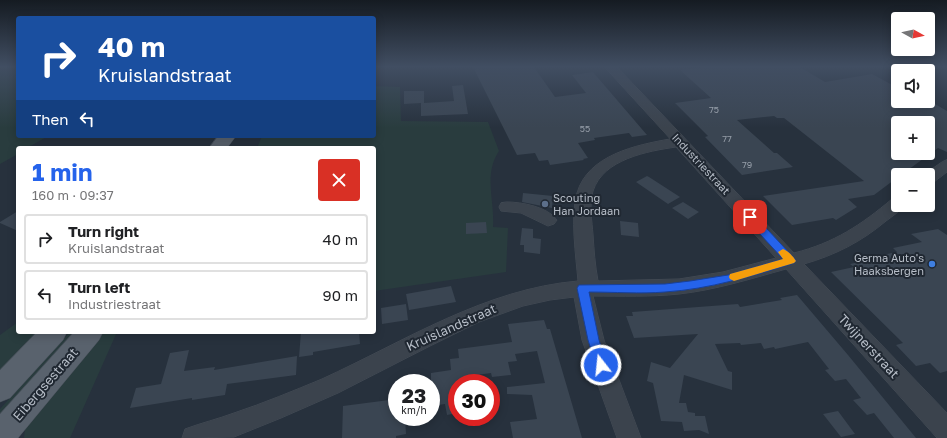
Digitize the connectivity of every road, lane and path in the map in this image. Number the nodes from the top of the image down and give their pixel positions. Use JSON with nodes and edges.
{"nodes":[{"id":1,"x":630,"y":87,"type":"edge"},
{"id":2,"x":680,"y":142,"type":"junction"},
{"id":3,"x":947,"y":164,"type":"edge"},
{"id":4,"x":935,"y":173,"type":"edge"},
{"id":5,"x":507,"y":207,"type":"dead end"},
{"id":6,"x":891,"y":209,"type":"edge"},
{"id":7,"x":548,"y":220,"type":"dead end"},
{"id":8,"x":791,"y":261,"type":"junction"},
{"id":9,"x":586,"y":287,"type":"junction"},
{"id":10,"x":52,"y":334,"type":"edge"},
{"id":11,"x":88,"y":334,"type":"edge"},
{"id":12,"x":0,"y":389,"type":"edge"},
{"id":13,"x":947,"y":431,"type":"edge"},
{"id":14,"x":0,"y":436,"type":"edge"},
{"id":15,"x":194,"y":438,"type":"edge"},
{"id":16,"x":630,"y":438,"type":"edge"}],
"edges":[{"from":1,"to":2,"type":"street","name":"Industriestraat"},
{"from":2,"to":8,"type":"street","name":"Industriestraat"},
{"from":2,"to":9,"type":"street"},
{"from":3,"to":4,"type":"street"},
{"from":5,"to":7,"type":"street"},
{"from":6,"to":8,"type":"street","name":"Kruislandstraat"},
{"from":8,"to":9,"type":"street","name":"Kruislandstraat"},
{"from":8,"to":13,"type":"street","name":"Twijnerstraat"},
{"from":9,"to":15,"type":"street","name":"Kruislandstraat"},
{"from":9,"to":16,"type":"street"},
{"from":10,"to":12,"type":"main road"},
{"from":11,"to":14,"type":"main road","name":"Eibergsestraat"}]}
